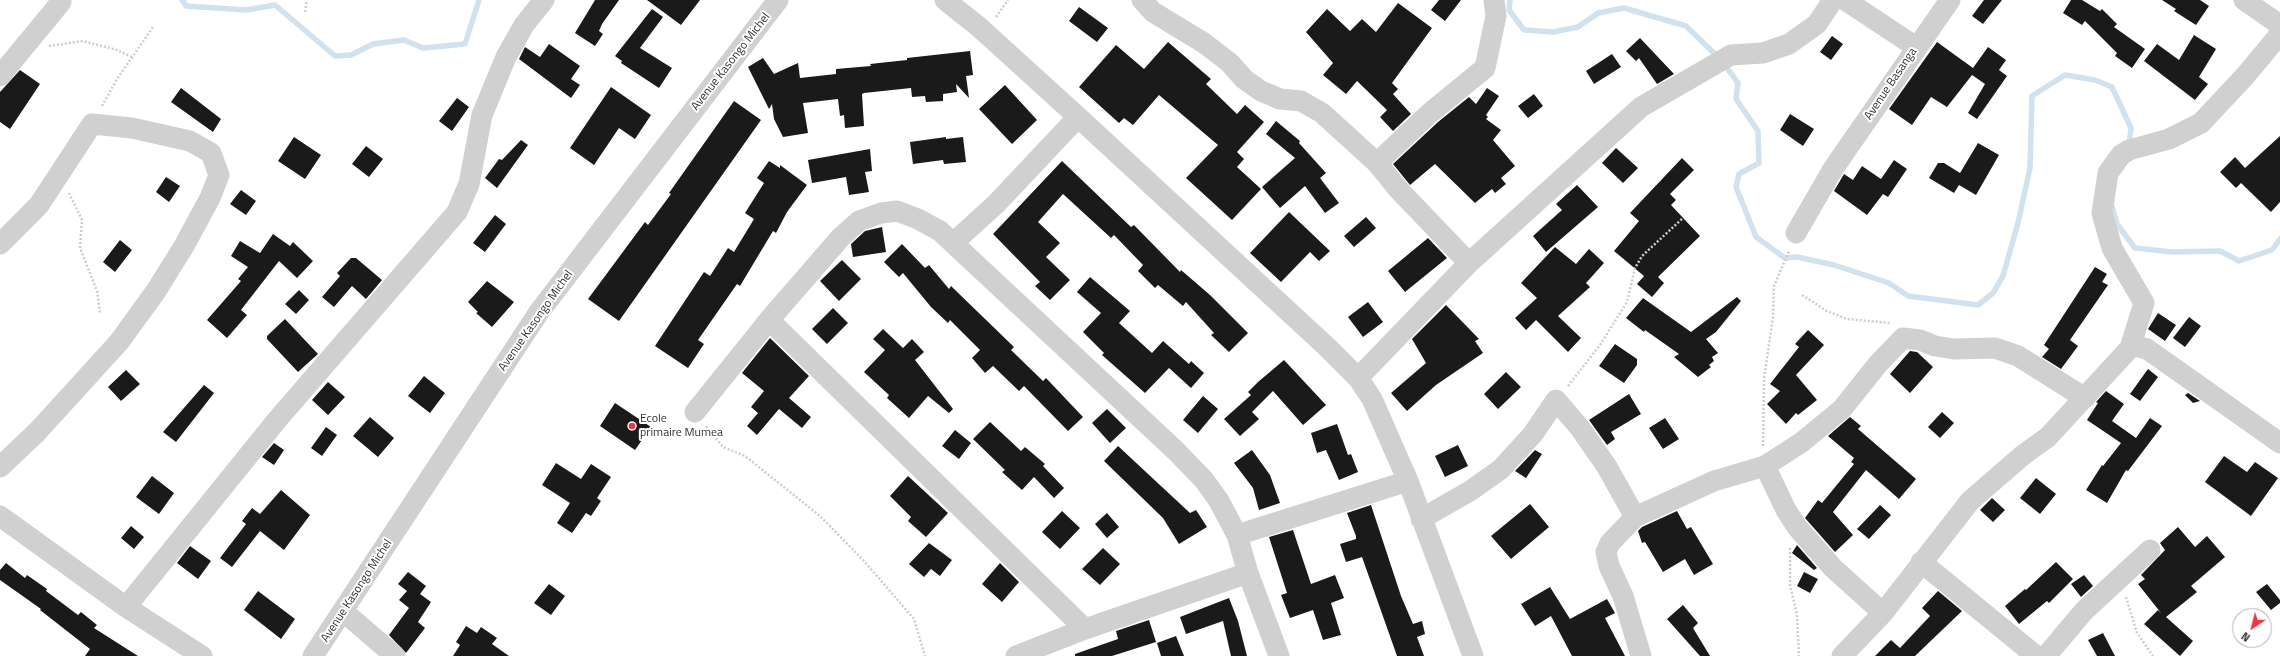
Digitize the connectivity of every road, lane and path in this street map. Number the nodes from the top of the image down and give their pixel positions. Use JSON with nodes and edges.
{"nodes":[{"id":1,"x":307,"y":0,"type":"edge"},
{"id":2,"x":544,"y":0,"type":"edge"},
{"id":3,"x":778,"y":0,"type":"edge"},
{"id":4,"x":944,"y":0,"type":"edge"},
{"id":5,"x":1142,"y":0,"type":"edge"},
{"id":6,"x":1494,"y":0,"type":"edge"},
{"id":7,"x":1833,"y":0,"type":"edge"},
{"id":8,"x":1845,"y":0,"type":"edge"},
{"id":9,"x":1950,"y":0,"type":"edge"},
{"id":10,"x":2244,"y":0,"type":"edge"},
{"id":11,"x":61,"y":2,"type":"dead end"},
{"id":12,"x":305,"y":12,"type":"dead end"},
{"id":13,"x":2280,"y":25,"type":"edge"},
{"id":14,"x":153,"y":27,"type":"dead end"},
{"id":15,"x":2280,"y":34,"type":"edge"},
{"id":16,"x":24,"y":46,"type":"junction"},
{"id":17,"x":1916,"y":47,"type":"junction"},
{"id":18,"x":134,"y":58,"type":"junction"},
{"id":19,"x":0,"y":76,"type":"edge"},
{"id":20,"x":1078,"y":117,"type":"junction"},
{"id":21,"x":92,"y":124,"type":"junction"},
{"id":22,"x":1376,"y":163,"type":"junction"},
{"id":23,"x":58,"y":179,"type":"junction"},
{"id":24,"x":1683,"y":218,"type":"dead end"},
{"id":25,"x":1796,"y":233,"type":"joint"},
{"id":26,"x":953,"y":243,"type":"junction"},
{"id":27,"x":0,"y":244,"type":"edge"},
{"id":28,"x":1469,"y":263,"type":"junction"},
{"id":29,"x":1802,"y":295,"type":"dead end"},
{"id":30,"x":100,"y":313,"type":"dead end"},
{"id":31,"x":769,"y":320,"type":"junction"},
{"id":32,"x":1904,"y":338,"type":"junction"},
{"id":33,"x":2130,"y":348,"type":"junction"},
{"id":34,"x":1358,"y":378,"type":"junction"},
{"id":35,"x":2084,"y":398,"type":"junction"},
{"id":36,"x":1556,"y":400,"type":"junction"},
{"id":37,"x":694,"y":412,"type":"joint"},
{"id":38,"x":2280,"y":443,"type":"edge"},
{"id":39,"x":1765,"y":466,"type":"junction"},
{"id":40,"x":0,"y":468,"type":"edge"},
{"id":41,"x":1408,"y":481,"type":"junction"},
{"id":42,"x":0,"y":516,"type":"edge"},
{"id":43,"x":1635,"y":517,"type":"junction"},
{"id":44,"x":1421,"y":519,"type":"junction"},
{"id":45,"x":1797,"y":527,"type":"junction"},
{"id":46,"x":1237,"y":536,"type":"junction"},
{"id":47,"x":2150,"y":550,"type":"dead end"},
{"id":48,"x":1921,"y":562,"type":"junction"},
{"id":49,"x":1248,"y":573,"type":"junction"},
{"id":50,"x":2116,"y":581,"type":"junction"},
{"id":51,"x":126,"y":607,"type":"junction"},
{"id":52,"x":344,"y":612,"type":"junction"},
{"id":53,"x":1883,"y":613,"type":"junction"},
{"id":54,"x":1085,"y":629,"type":"junction"},
{"id":55,"x":202,"y":656,"type":"edge"},
{"id":56,"x":313,"y":656,"type":"edge"},
{"id":57,"x":395,"y":656,"type":"edge"},
{"id":58,"x":925,"y":656,"type":"edge"},
{"id":59,"x":1016,"y":656,"type":"edge"},
{"id":60,"x":1279,"y":656,"type":"edge"},
{"id":61,"x":1473,"y":656,"type":"edge"},
{"id":62,"x":1642,"y":656,"type":"edge"},
{"id":63,"x":1799,"y":656,"type":"edge"},
{"id":64,"x":1842,"y":656,"type":"edge"},
{"id":65,"x":2036,"y":656,"type":"edge"},
{"id":66,"x":2046,"y":656,"type":"edge"},
{"id":67,"x":2153,"y":656,"type":"edge"}],
"edges":[{"from":1,"to":12,"type":"path"},
{"from":2,"to":51,"type":"street"},
{"from":3,"to":52,"type":"street","name":"Avenue Kasongo Michel"},
{"from":4,"to":20,"type":"street"},
{"from":5,"to":22,"type":"street"},
{"from":6,"to":22,"type":"street"},
{"from":7,"to":28,"type":"street"},
{"from":8,"to":17,"type":"street"},
{"from":9,"to":17,"type":"street","name":"Avenue Basanga"},
{"from":10,"to":13,"type":"street"},
{"from":11,"to":16,"type":"street"},
{"from":14,"to":18,"type":"path"},
{"from":15,"to":33,"type":"street"},
{"from":16,"to":18,"type":"path"},
{"from":16,"to":19,"type":"street"},
{"from":17,"to":25,"type":"street","name":"Avenue Basanga"},
{"from":18,"to":21,"type":"path"},
{"from":20,"to":26,"type":"street"},
{"from":20,"to":34,"type":"street"},
{"from":21,"to":23,"type":"street"},
{"from":21,"to":40,"type":"street"},
{"from":22,"to":28,"type":"street"},
{"from":23,"to":27,"type":"street"},
{"from":23,"to":30,"type":"path"},
{"from":24,"to":36,"type":"path"},
{"from":25,"to":39,"type":"path"},
{"from":26,"to":31,"type":"street"},
{"from":26,"to":46,"type":"street"},
{"from":28,"to":34,"type":"street"},
{"from":29,"to":32,"type":"path"},
{"from":31,"to":37,"type":"street"},
{"from":31,"to":54,"type":"street"},
{"from":32,"to":35,"type":"street"},
{"from":32,"to":39,"type":"street"},
{"from":33,"to":35,"type":"street"},
{"from":33,"to":38,"type":"street"},
{"from":34,"to":41,"type":"street"},
{"from":35,"to":48,"type":"street"},
{"from":36,"to":43,"type":"street"},
{"from":36,"to":44,"type":"street"},
{"from":37,"to":58,"type":"path"},
{"from":39,"to":43,"type":"street"},
{"from":39,"to":45,"type":"street"},
{"from":41,"to":44,"type":"street"},
{"from":41,"to":46,"type":"street"},
{"from":42,"to":51,"type":"street"},
{"from":43,"to":62,"type":"street"},
{"from":44,"to":61,"type":"street"},
{"from":45,"to":53,"type":"street"},
{"from":45,"to":63,"type":"path"},
{"from":46,"to":49,"type":"street"},
{"from":47,"to":50,"type":"street"},
{"from":48,"to":53,"type":"street"},
{"from":48,"to":65,"type":"street"},
{"from":49,"to":54,"type":"street"},
{"from":49,"to":60,"type":"street"},
{"from":50,"to":66,"type":"street"},
{"from":50,"to":67,"type":"path"},
{"from":51,"to":55,"type":"street"},
{"from":52,"to":56,"type":"street","name":"Avenue Kasongo Michel"},
{"from":52,"to":57,"type":"street"},
{"from":53,"to":64,"type":"street"},
{"from":54,"to":59,"type":"street"}]}
